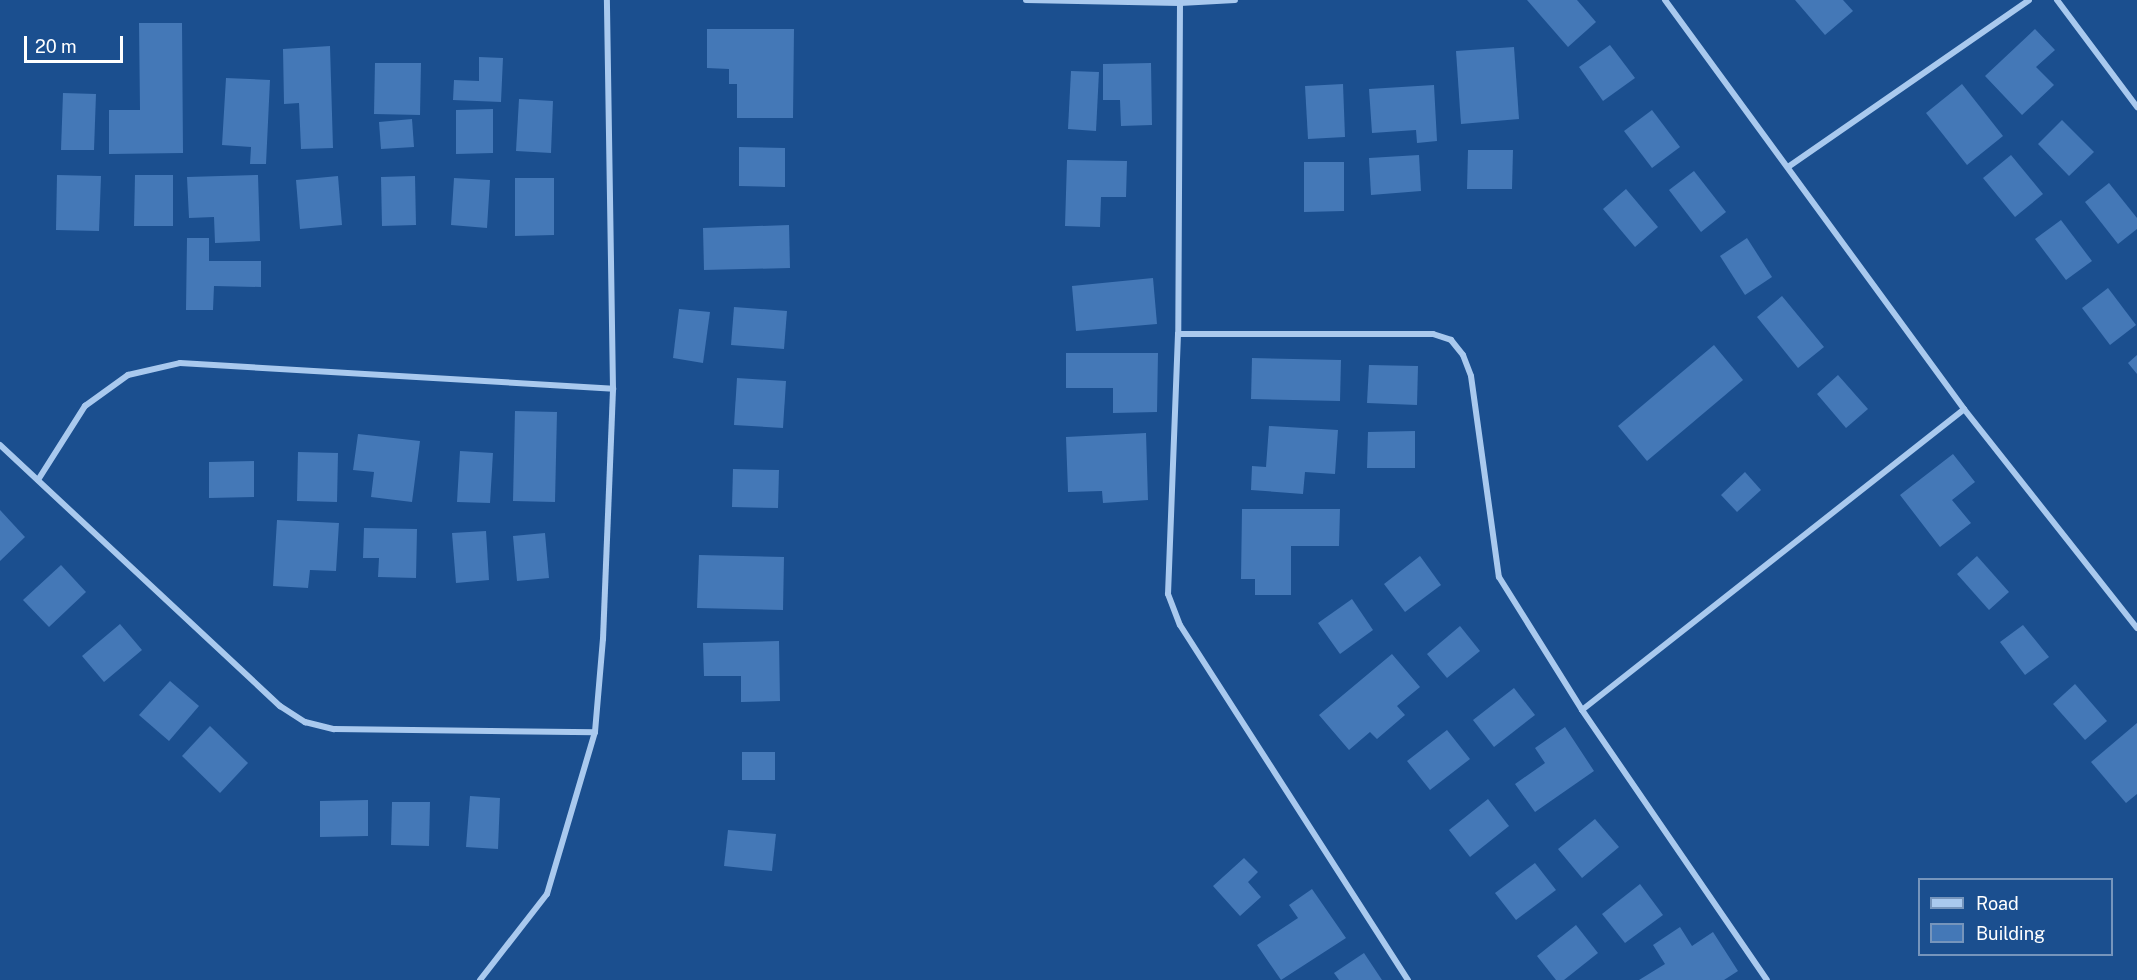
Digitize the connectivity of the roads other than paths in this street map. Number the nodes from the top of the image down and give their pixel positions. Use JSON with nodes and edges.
{"nodes":[{"id":1,"x":607,"y":0,"type":"edge"},
{"id":2,"x":1026,"y":0,"type":"edge"},
{"id":3,"x":1235,"y":0,"type":"edge"},
{"id":4,"x":1665,"y":0,"type":"edge"},
{"id":5,"x":2029,"y":0,"type":"edge"},
{"id":6,"x":2057,"y":0,"type":"edge"},
{"id":7,"x":1180,"y":3,"type":"junction"},
{"id":8,"x":2137,"y":107,"type":"edge"},
{"id":9,"x":1788,"y":167,"type":"junction"},
{"id":10,"x":1178,"y":334,"type":"junction"},
{"id":11,"x":613,"y":389,"type":"junction"},
{"id":12,"x":1964,"y":409,"type":"junction"},
{"id":13,"x":0,"y":445,"type":"edge"},
{"id":14,"x":38,"y":480,"type":"junction"},
{"id":15,"x":2137,"y":628,"type":"edge"},
{"id":16,"x":1582,"y":710,"type":"junction"},
{"id":17,"x":595,"y":732,"type":"junction"},
{"id":18,"x":480,"y":980,"type":"edge"},
{"id":19,"x":1408,"y":980,"type":"edge"},
{"id":20,"x":1767,"y":980,"type":"edge"}],
"edges":[{"from":1,"to":11,"type":"street"},
{"from":2,"to":7,"type":"street"},
{"from":3,"to":7,"type":"street"},
{"from":4,"to":9,"type":"street"},
{"from":5,"to":9,"type":"street"},
{"from":6,"to":8,"type":"street"},
{"from":7,"to":10,"type":"street"},
{"from":9,"to":12,"type":"street"},
{"from":10,"to":16,"type":"street"},
{"from":10,"to":19,"type":"street"},
{"from":11,"to":14,"type":"street"},
{"from":11,"to":17,"type":"street"},
{"from":12,"to":15,"type":"street"},
{"from":12,"to":16,"type":"street"},
{"from":13,"to":14,"type":"street"},
{"from":14,"to":17,"type":"street"},
{"from":16,"to":20,"type":"street"},
{"from":17,"to":18,"type":"street"}]}
